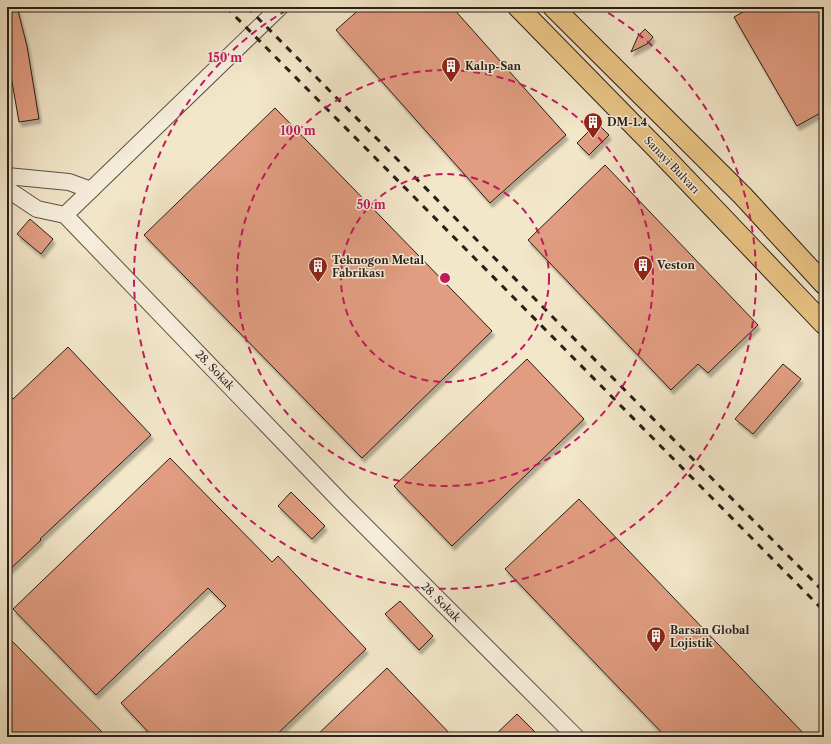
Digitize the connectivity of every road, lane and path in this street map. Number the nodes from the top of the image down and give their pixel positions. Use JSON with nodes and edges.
{"nodes":[{"id":1,"x":280,"y":7,"type":"edge"},
{"id":2,"x":518,"y":7,"type":"edge"},
{"id":3,"x":553,"y":7,"type":"edge"},
{"id":4,"x":7,"y":176,"type":"edge"},
{"id":5,"x":7,"y":189,"type":"edge"},
{"id":6,"x":91,"y":190,"type":"junction"},
{"id":7,"x":66,"y":215,"type":"junction"},
{"id":8,"x":824,"y":284,"type":"edge"},
{"id":9,"x":824,"y":324,"type":"edge"},
{"id":10,"x":576,"y":737,"type":"edge"}],
"edges":[{"from":1,"to":6,"type":"street"},
{"from":2,"to":9,"type":"main road","name":"Sanayi Bulvarı"},
{"from":3,"to":8,"type":"main road"},
{"from":4,"to":6,"type":"street"},
{"from":5,"to":7,"type":"street"},
{"from":6,"to":7,"type":"street"},
{"from":7,"to":10,"type":"street","name":"28. Sokak"}]}
